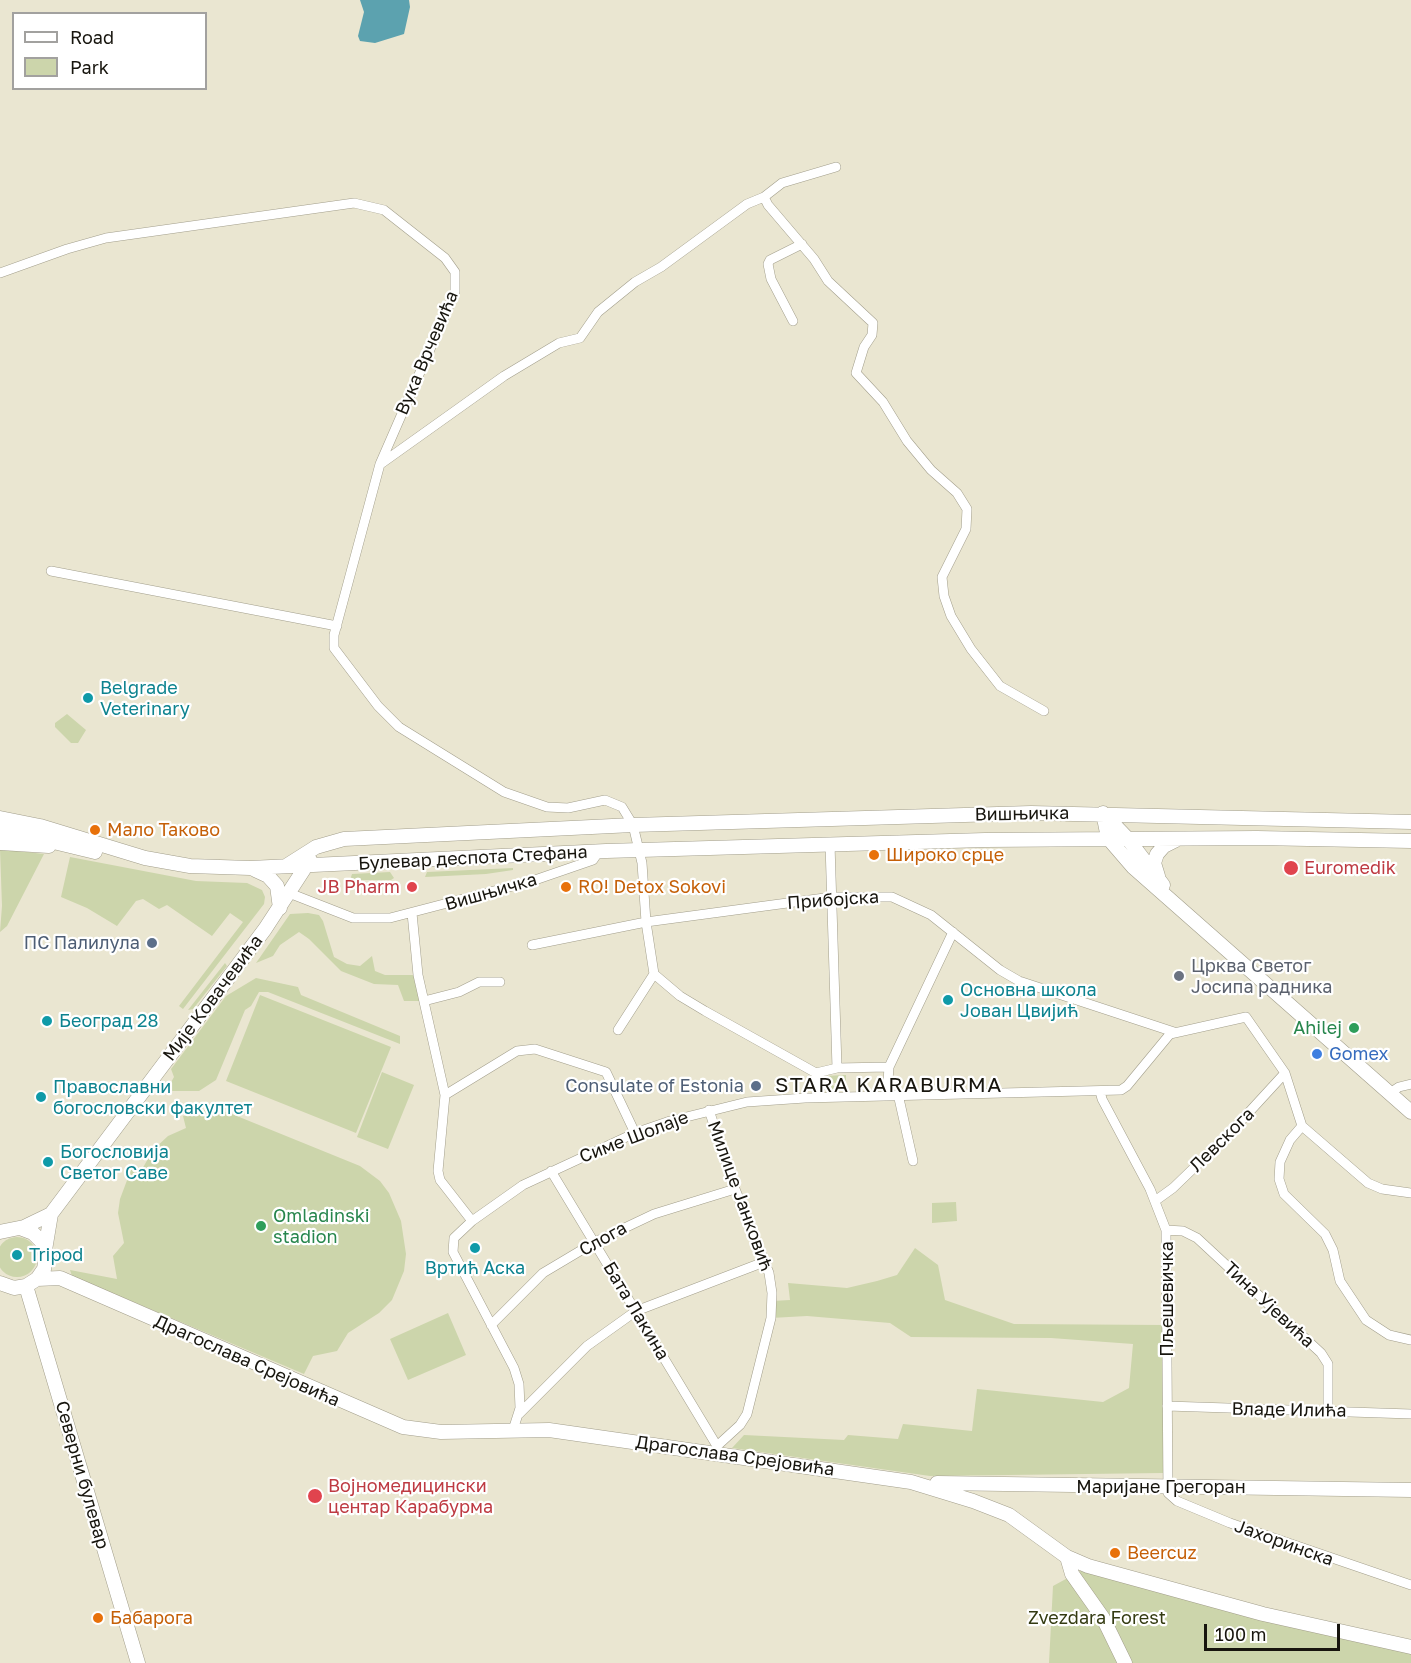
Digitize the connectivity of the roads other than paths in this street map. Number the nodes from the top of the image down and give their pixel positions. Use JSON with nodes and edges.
{"nodes":[{"id":1,"x":836,"y":167,"type":"dead end"},
{"id":2,"x":764,"y":196,"type":"junction"},
{"id":3,"x":802,"y":244,"type":"junction"},
{"id":4,"x":0,"y":273,"type":"edge"},
{"id":5,"x":793,"y":321,"type":"dead end"},
{"id":6,"x":380,"y":464,"type":"junction"},
{"id":7,"x":51,"y":571,"type":"dead end"},
{"id":8,"x":337,"y":626,"type":"junction"},
{"id":9,"x":1044,"y":711,"type":"dead end"},
{"id":10,"x":1103,"y":813,"type":"junction"},
{"id":11,"x":0,"y":818,"type":"edge"},
{"id":12,"x":1411,"y":822,"type":"edge"},
{"id":13,"x":633,"y":825,"type":"junction"},
{"id":14,"x":0,"y":829,"type":"edge"},
{"id":15,"x":1108,"y":838,"type":"junction"},
{"id":16,"x":1128,"y":839,"type":"junction"},
{"id":17,"x":1177,"y":840,"type":"junction"},
{"id":18,"x":1411,"y":841,"type":"edge"},
{"id":19,"x":0,"y":843,"type":"edge"},
{"id":20,"x":326,"y":843,"type":"junction"},
{"id":21,"x":830,"y":844,"type":"junction"},
{"id":22,"x":72,"y":846,"type":"junction"},
{"id":23,"x":640,"y":850,"type":"junction"},
{"id":24,"x":598,"y":851,"type":"junction"},
{"id":25,"x":121,"y":853,"type":"junction"},
{"id":26,"x":307,"y":866,"type":"junction"},
{"id":27,"x":281,"y":867,"type":"junction"},
{"id":28,"x":250,"y":868,"type":"junction"},
{"id":29,"x":1160,"y":881,"type":"junction"},
{"id":30,"x":289,"y":893,"type":"junction"},
{"id":31,"x":832,"y":897,"type":"junction"},
{"id":32,"x":280,"y":908,"type":"junction"},
{"id":33,"x":412,"y":913,"type":"junction"},
{"id":34,"x":1189,"y":916,"type":"junction"},
{"id":35,"x":646,"y":922,"type":"junction"},
{"id":36,"x":953,"y":932,"type":"junction"},
{"id":37,"x":532,"y":945,"type":"dead end"},
{"id":38,"x":654,"y":974,"type":"junction"},
{"id":39,"x":500,"y":982,"type":"dead end"},
{"id":40,"x":424,"y":1001,"type":"junction"},
{"id":41,"x":618,"y":1030,"type":"dead end"},
{"id":42,"x":1174,"y":1032,"type":"junction"},
{"id":43,"x":889,"y":1067,"type":"junction"},
{"id":44,"x":837,"y":1068,"type":"junction"},
{"id":45,"x":816,"y":1073,"type":"junction"},
{"id":46,"x":1285,"y":1073,"type":"junction"},
{"id":47,"x":1411,"y":1084,"type":"edge"},
{"id":48,"x":1101,"y":1091,"type":"junction"},
{"id":49,"x":1390,"y":1093,"type":"junction"},
{"id":50,"x":898,"y":1094,"type":"junction"},
{"id":51,"x":445,"y":1095,"type":"junction"},
{"id":52,"x":887,"y":1095,"type":"junction"},
{"id":53,"x":817,"y":1097,"type":"junction"},
{"id":54,"x":709,"y":1110,"type":"junction"},
{"id":55,"x":1411,"y":1112,"type":"edge"},
{"id":56,"x":1302,"y":1126,"type":"junction"},
{"id":57,"x":635,"y":1133,"type":"junction"},
{"id":58,"x":913,"y":1161,"type":"dead end"},
{"id":59,"x":550,"y":1171,"type":"junction"},
{"id":60,"x":735,"y":1189,"type":"junction"},
{"id":61,"x":1411,"y":1193,"type":"edge"},
{"id":62,"x":1155,"y":1201,"type":"junction"},
{"id":63,"x":51,"y":1214,"type":"junction"},
{"id":64,"x":472,"y":1221,"type":"junction"},
{"id":65,"x":20,"y":1228,"type":"junction"},
{"id":66,"x":1166,"y":1230,"type":"junction"},
{"id":67,"x":0,"y":1232,"type":"edge"},
{"id":68,"x":595,"y":1242,"type":"junction"},
{"id":69,"x":46,"y":1253,"type":"junction"},
{"id":70,"x":764,"y":1262,"type":"junction"},
{"id":71,"x":60,"y":1278,"type":"junction"},
{"id":72,"x":32,"y":1283,"type":"junction"},
{"id":73,"x":2,"y":1286,"type":"edge"},
{"id":74,"x":636,"y":1311,"type":"junction"},
{"id":75,"x":491,"y":1325,"type":"junction"},
{"id":76,"x":1411,"y":1340,"type":"edge"},
{"id":77,"x":1167,"y":1406,"type":"junction"},
{"id":78,"x":1328,"y":1411,"type":"junction"},
{"id":79,"x":519,"y":1414,"type":"junction"},
{"id":80,"x":1411,"y":1414,"type":"edge"},
{"id":81,"x":513,"y":1431,"type":"junction"},
{"id":82,"x":716,"y":1450,"type":"junction"},
{"id":83,"x":911,"y":1482,"type":"junction"},
{"id":84,"x":1166,"y":1486,"type":"junction"},
{"id":85,"x":1411,"y":1490,"type":"edge"},
{"id":86,"x":1067,"y":1557,"type":"junction"},
{"id":87,"x":1411,"y":1586,"type":"edge"},
{"id":88,"x":1411,"y":1647,"type":"edge"},
{"id":89,"x":138,"y":1663,"type":"edge"},
{"id":90,"x":1125,"y":1663,"type":"edge"}],
"edges":[{"from":1,"to":2,"type":"street"},
{"from":2,"to":3,"type":"street"},
{"from":2,"to":6,"type":"street"},
{"from":3,"to":5,"type":"street"},
{"from":3,"to":9,"type":"street"},
{"from":4,"to":6,"type":"street","name":"Вука Врчевића"},
{"from":6,"to":8,"type":"street","name":"Вука Врчевића"},
{"from":7,"to":8,"type":"street"},
{"from":8,"to":13,"type":"street","name":"Вука Врчевића"},
{"from":10,"to":12,"type":"main road","name":"Вишњичка"},
{"from":10,"to":13,"type":"main road","name":"Вишњичка"},
{"from":10,"to":15,"type":"main road"},
{"from":10,"to":16,"type":"main road"},
{"from":11,"to":25,"type":"main road","name":"Булевар деспота Стефана"},
{"from":13,"to":20,"type":"main road","name":"Булевар деспота Стефана"},
{"from":13,"to":23,"type":"street"},
{"from":14,"to":22,"type":"main road","name":"Булевар деспота Стефана"},
{"from":15,"to":16,"type":"main road","name":"Вишњичка"},
{"from":15,"to":21,"type":"main road","name":"Вишњичка"},
{"from":15,"to":34,"type":"main road"},
{"from":16,"to":17,"type":"main road","name":"Вишњичка"},
{"from":16,"to":29,"type":"main road"},
{"from":17,"to":18,"type":"main road","name":"Вишњичка"},
{"from":17,"to":29,"type":"main road"},
{"from":19,"to":22,"type":"main road"},
{"from":20,"to":26,"type":"main road"},
{"from":20,"to":27,"type":"main road","name":"Булевар деспота Стефана"},
{"from":21,"to":23,"type":"main road","name":"Вишњичка"},
{"from":21,"to":31,"type":"street"},
{"from":22,"to":25,"type":"main road","name":"Булевар деспота Стефана"},
{"from":23,"to":24,"type":"main road","name":"Булевар деспота Стефана"},
{"from":23,"to":35,"type":"street"},
{"from":24,"to":26,"type":"main road","name":"Булевар деспота Стефана"},
{"from":24,"to":33,"type":"street","name":"Вишњичка"},
{"from":25,"to":28,"type":"main road","name":"Булевар деспота Стефана"},
{"from":26,"to":27,"type":"main road","name":"Булевар деспота Стефана"},
{"from":26,"to":30,"type":"main road","name":"Мије Ковачевића"},
{"from":27,"to":28,"type":"main road","name":"Булевар деспота Стефана"},
{"from":28,"to":32,"type":"main road"},
{"from":29,"to":34,"type":"main road"},
{"from":30,"to":32,"type":"main road","name":"Мије Ковачевића"},
{"from":30,"to":33,"type":"street"},
{"from":31,"to":35,"type":"street","name":"Прибојска"},
{"from":31,"to":36,"type":"street","name":"Прибојска"},
{"from":31,"to":44,"type":"street"},
{"from":32,"to":63,"type":"main road","name":"Мије Ковачевића"},
{"from":33,"to":40,"type":"street"},
{"from":34,"to":49,"type":"main road"},
{"from":35,"to":37,"type":"street","name":"Прибојска"},
{"from":35,"to":38,"type":"street"},
{"from":36,"to":42,"type":"street","name":"Прибојска"},
{"from":36,"to":43,"type":"street"},
{"from":38,"to":41,"type":"street"},
{"from":38,"to":45,"type":"street"},
{"from":39,"to":40,"type":"street"},
{"from":40,"to":51,"type":"street"},
{"from":42,"to":46,"type":"street"},
{"from":42,"to":48,"type":"street","name":"Симе Шолаје"},
{"from":43,"to":44,"type":"street"},
{"from":43,"to":52,"type":"street"},
{"from":44,"to":45,"type":"street"},
{"from":45,"to":53,"type":"street"},
{"from":46,"to":56,"type":"street"},
{"from":46,"to":62,"type":"street","name":"Левскога"},
{"from":47,"to":49,"type":"street"},
{"from":48,"to":50,"type":"street","name":"Симе Шолаје"},
{"from":48,"to":62,"type":"street","name":"Пљешевичка"},
{"from":49,"to":55,"type":"main road"},
{"from":50,"to":52,"type":"street","name":"Симе Шолаје"},
{"from":50,"to":58,"type":"street"},
{"from":51,"to":57,"type":"street"},
{"from":51,"to":64,"type":"street"},
{"from":52,"to":53,"type":"street","name":"Симе Шолаје"},
{"from":53,"to":54,"type":"street","name":"Симе Шолаје"},
{"from":54,"to":57,"type":"street","name":"Симе Шолаје"},
{"from":54,"to":60,"type":"street","name":"Милице Јанковић"},
{"from":56,"to":61,"type":"street"},
{"from":56,"to":76,"type":"street"},
{"from":57,"to":59,"type":"street","name":"Симе Шолаје"},
{"from":59,"to":64,"type":"street","name":"Симе Шолаје"},
{"from":59,"to":68,"type":"street","name":"Бата Лакина"},
{"from":60,"to":68,"type":"street","name":"Слога"},
{"from":60,"to":70,"type":"street","name":"Милице Јанковић"},
{"from":62,"to":66,"type":"street","name":"Пљешевичка"},
{"from":63,"to":65,"type":"main road","name":"Мије Ковачевића"},
{"from":63,"to":69,"type":"main road","name":"Мије Ковачевића"},
{"from":64,"to":75,"type":"street","name":"Симе Шолаје"},
{"from":65,"to":67,"type":"main road","name":"Мије Ковачевића"},
{"from":65,"to":69,"type":"main road"},
{"from":66,"to":77,"type":"street","name":"Пљешевичка"},
{"from":66,"to":78,"type":"street","name":"Тина Ујевића"},
{"from":68,"to":74,"type":"street","name":"Бата Лакина"},
{"from":68,"to":75,"type":"street","name":"Слога"},
{"from":69,"to":71,"type":"main road"},
{"from":69,"to":72,"type":"main road","name":"Мије Ковачевића"},
{"from":70,"to":74,"type":"street"},
{"from":70,"to":82,"type":"street","name":"Милице Јанковић"},
{"from":71,"to":72,"type":"main road","name":"Драгослава Срејовића"},
{"from":71,"to":81,"type":"main road","name":"Драгослава Срејовића"},
{"from":72,"to":73,"type":"main road"},
{"from":72,"to":89,"type":"main road","name":"Северни булевар"},
{"from":74,"to":79,"type":"street"},
{"from":74,"to":82,"type":"street","name":"Бата Лакина"},
{"from":75,"to":79,"type":"street"},
{"from":77,"to":78,"type":"street","name":"Владе Илића"},
{"from":77,"to":84,"type":"street","name":"Пљешевичка"},
{"from":78,"to":80,"type":"street","name":"Владе Илића"},
{"from":79,"to":81,"type":"street"},
{"from":81,"to":82,"type":"main road","name":"Драгослава Срејовића"},
{"from":82,"to":83,"type":"main road","name":"Драгослава Срејовића"},
{"from":83,"to":84,"type":"main road","name":"Маријане Грегоран"},
{"from":83,"to":86,"type":"main road","name":"Драгослава Срејовића"},
{"from":84,"to":85,"type":"main road","name":"Маријане Грегоран"},
{"from":84,"to":87,"type":"street","name":"Јахоринска"},
{"from":86,"to":88,"type":"main road","name":"Драгослава Срејовића"},
{"from":86,"to":90,"type":"main road"}]}
